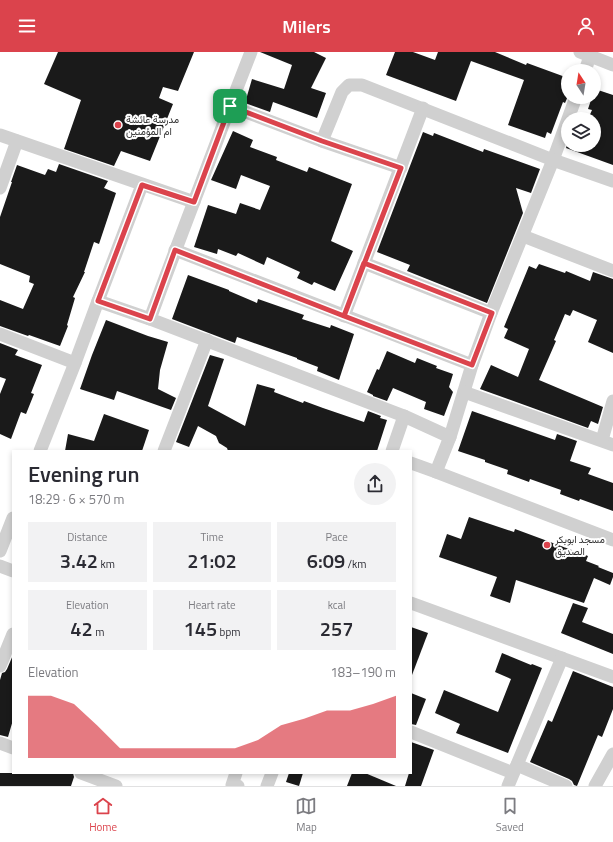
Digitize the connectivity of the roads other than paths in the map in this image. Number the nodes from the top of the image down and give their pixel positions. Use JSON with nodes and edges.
{"nodes":[{"id":1,"x":251,"y":52,"type":"edge"},
{"id":2,"x":585,"y":54,"type":"edge"},
{"id":3,"x":613,"y":65,"type":"edge"},
{"id":4,"x":573,"y":104,"type":"edge"},
{"id":5,"x":230,"y":106,"type":"junction"},
{"id":6,"x":423,"y":108,"type":"junction"},
{"id":7,"x":0,"y":135,"type":"edge"},
{"id":8,"x":17,"y":141,"type":"junction"},
{"id":9,"x":322,"y":141,"type":"junction"},
{"id":10,"x":553,"y":160,"type":"junction"},
{"id":11,"x":401,"y":168,"type":"junction"},
{"id":12,"x":613,"y":182,"type":"edge"},
{"id":13,"x":142,"y":185,"type":"junction"},
{"id":14,"x":0,"y":188,"type":"edge"},
{"id":15,"x":194,"y":202,"type":"junction"},
{"id":16,"x":523,"y":236,"type":"junction"},
{"id":17,"x":175,"y":250,"type":"junction"},
{"id":18,"x":364,"y":263,"type":"junction"},
{"id":19,"x":613,"y":271,"type":"edge"},
{"id":20,"x":98,"y":301,"type":"junction"},
{"id":21,"x":492,"y":313,"type":"junction"},
{"id":22,"x":344,"y":316,"type":"junction"},
{"id":23,"x":150,"y":319,"type":"junction"},
{"id":24,"x":0,"y":334,"type":"edge"},
{"id":25,"x":207,"y":340,"type":"junction"},
{"id":26,"x":75,"y":363,"type":"junction"},
{"id":27,"x":472,"y":365,"type":"junction"},
{"id":28,"x":464,"y":392,"type":"junction"},
{"id":29,"x":613,"y":401,"type":"edge"},
{"id":30,"x":404,"y":416,"type":"junction"},
{"id":31,"x":450,"y":437,"type":"junction"},
{"id":32,"x":608,"y":443,"type":"edge"},
{"id":33,"x":40,"y":450,"type":"edge"},
{"id":34,"x":169,"y":450,"type":"edge"},
{"id":35,"x":392,"y":450,"type":"edge"},
{"id":36,"x":412,"y":462,"type":"edge"},
{"id":37,"x":436,"y":472,"type":"junction"},
{"id":38,"x":12,"y":521,"type":"edge"},
{"id":39,"x":613,"y":540,"type":"edge"},
{"id":40,"x":0,"y":551,"type":"edge"},
{"id":41,"x":0,"y":566,"type":"edge"},
{"id":42,"x":12,"y":571,"type":"edge"},
{"id":43,"x":412,"y":603,"type":"edge"},
{"id":44,"x":12,"y":636,"type":"edge"},
{"id":45,"x":562,"y":658,"type":"junction"},
{"id":46,"x":0,"y":666,"type":"edge"},
{"id":47,"x":613,"y":677,"type":"edge"},
{"id":48,"x":412,"y":732,"type":"edge"},
{"id":49,"x":0,"y":743,"type":"edge"},
{"id":50,"x":12,"y":748,"type":"edge"},
{"id":51,"x":613,"y":754,"type":"edge"},
{"id":52,"x":515,"y":769,"type":"junction"},
{"id":53,"x":84,"y":774,"type":"edge"},
{"id":54,"x":272,"y":774,"type":"edge"},
{"id":55,"x":116,"y":786,"type":"edge"},
{"id":56,"x":267,"y":786,"type":"edge"},
{"id":57,"x":508,"y":786,"type":"edge"},
{"id":58,"x":566,"y":786,"type":"edge"},
{"id":59,"x":595,"y":786,"type":"edge"}],
"edges":[{"from":1,"to":5,"type":"street"},
{"from":2,"to":3,"type":"street"},
{"from":4,"to":10,"type":"street"},
{"from":5,"to":9,"type":"street"},
{"from":5,"to":15,"type":"street"},
{"from":6,"to":9,"type":"street"},
{"from":6,"to":10,"type":"street"},
{"from":6,"to":11,"type":"street"},
{"from":7,"to":8,"type":"street"},
{"from":8,"to":13,"type":"street"},
{"from":8,"to":14,"type":"street"},
{"from":9,"to":11,"type":"street"},
{"from":10,"to":12,"type":"street"},
{"from":10,"to":16,"type":"street"},
{"from":11,"to":18,"type":"street"},
{"from":13,"to":15,"type":"street"},
{"from":13,"to":20,"type":"street"},
{"from":15,"to":17,"type":"street"},
{"from":16,"to":19,"type":"street"},
{"from":16,"to":21,"type":"street"},
{"from":17,"to":22,"type":"street"},
{"from":17,"to":23,"type":"street"},
{"from":18,"to":21,"type":"street"},
{"from":18,"to":22,"type":"street"},
{"from":20,"to":23,"type":"street"},
{"from":20,"to":26,"type":"street"},
{"from":21,"to":27,"type":"street"},
{"from":22,"to":27,"type":"street"},
{"from":23,"to":25,"type":"street"},
{"from":24,"to":26,"type":"street"},
{"from":25,"to":30,"type":"street"},
{"from":25,"to":34,"type":"street"},
{"from":26,"to":33,"type":"street"},
{"from":27,"to":28,"type":"street"},
{"from":28,"to":31,"type":"street"},
{"from":28,"to":32,"type":"street"},
{"from":29,"to":32,"type":"street"},
{"from":30,"to":31,"type":"street"},
{"from":30,"to":35,"type":"street"},
{"from":31,"to":37,"type":"street"},
{"from":36,"to":37,"type":"street"},
{"from":37,"to":39,"type":"street"},
{"from":38,"to":40,"type":"street"},
{"from":41,"to":42,"type":"street"},
{"from":43,"to":45,"type":"street"},
{"from":44,"to":46,"type":"street"},
{"from":45,"to":47,"type":"street"},
{"from":45,"to":52,"type":"street"},
{"from":48,"to":52,"type":"street"},
{"from":49,"to":50,"type":"street"},
{"from":51,"to":59,"type":"street"},
{"from":52,"to":57,"type":"street"},
{"from":52,"to":58,"type":"street"},
{"from":53,"to":55,"type":"street"},
{"from":54,"to":56,"type":"street"}]}
